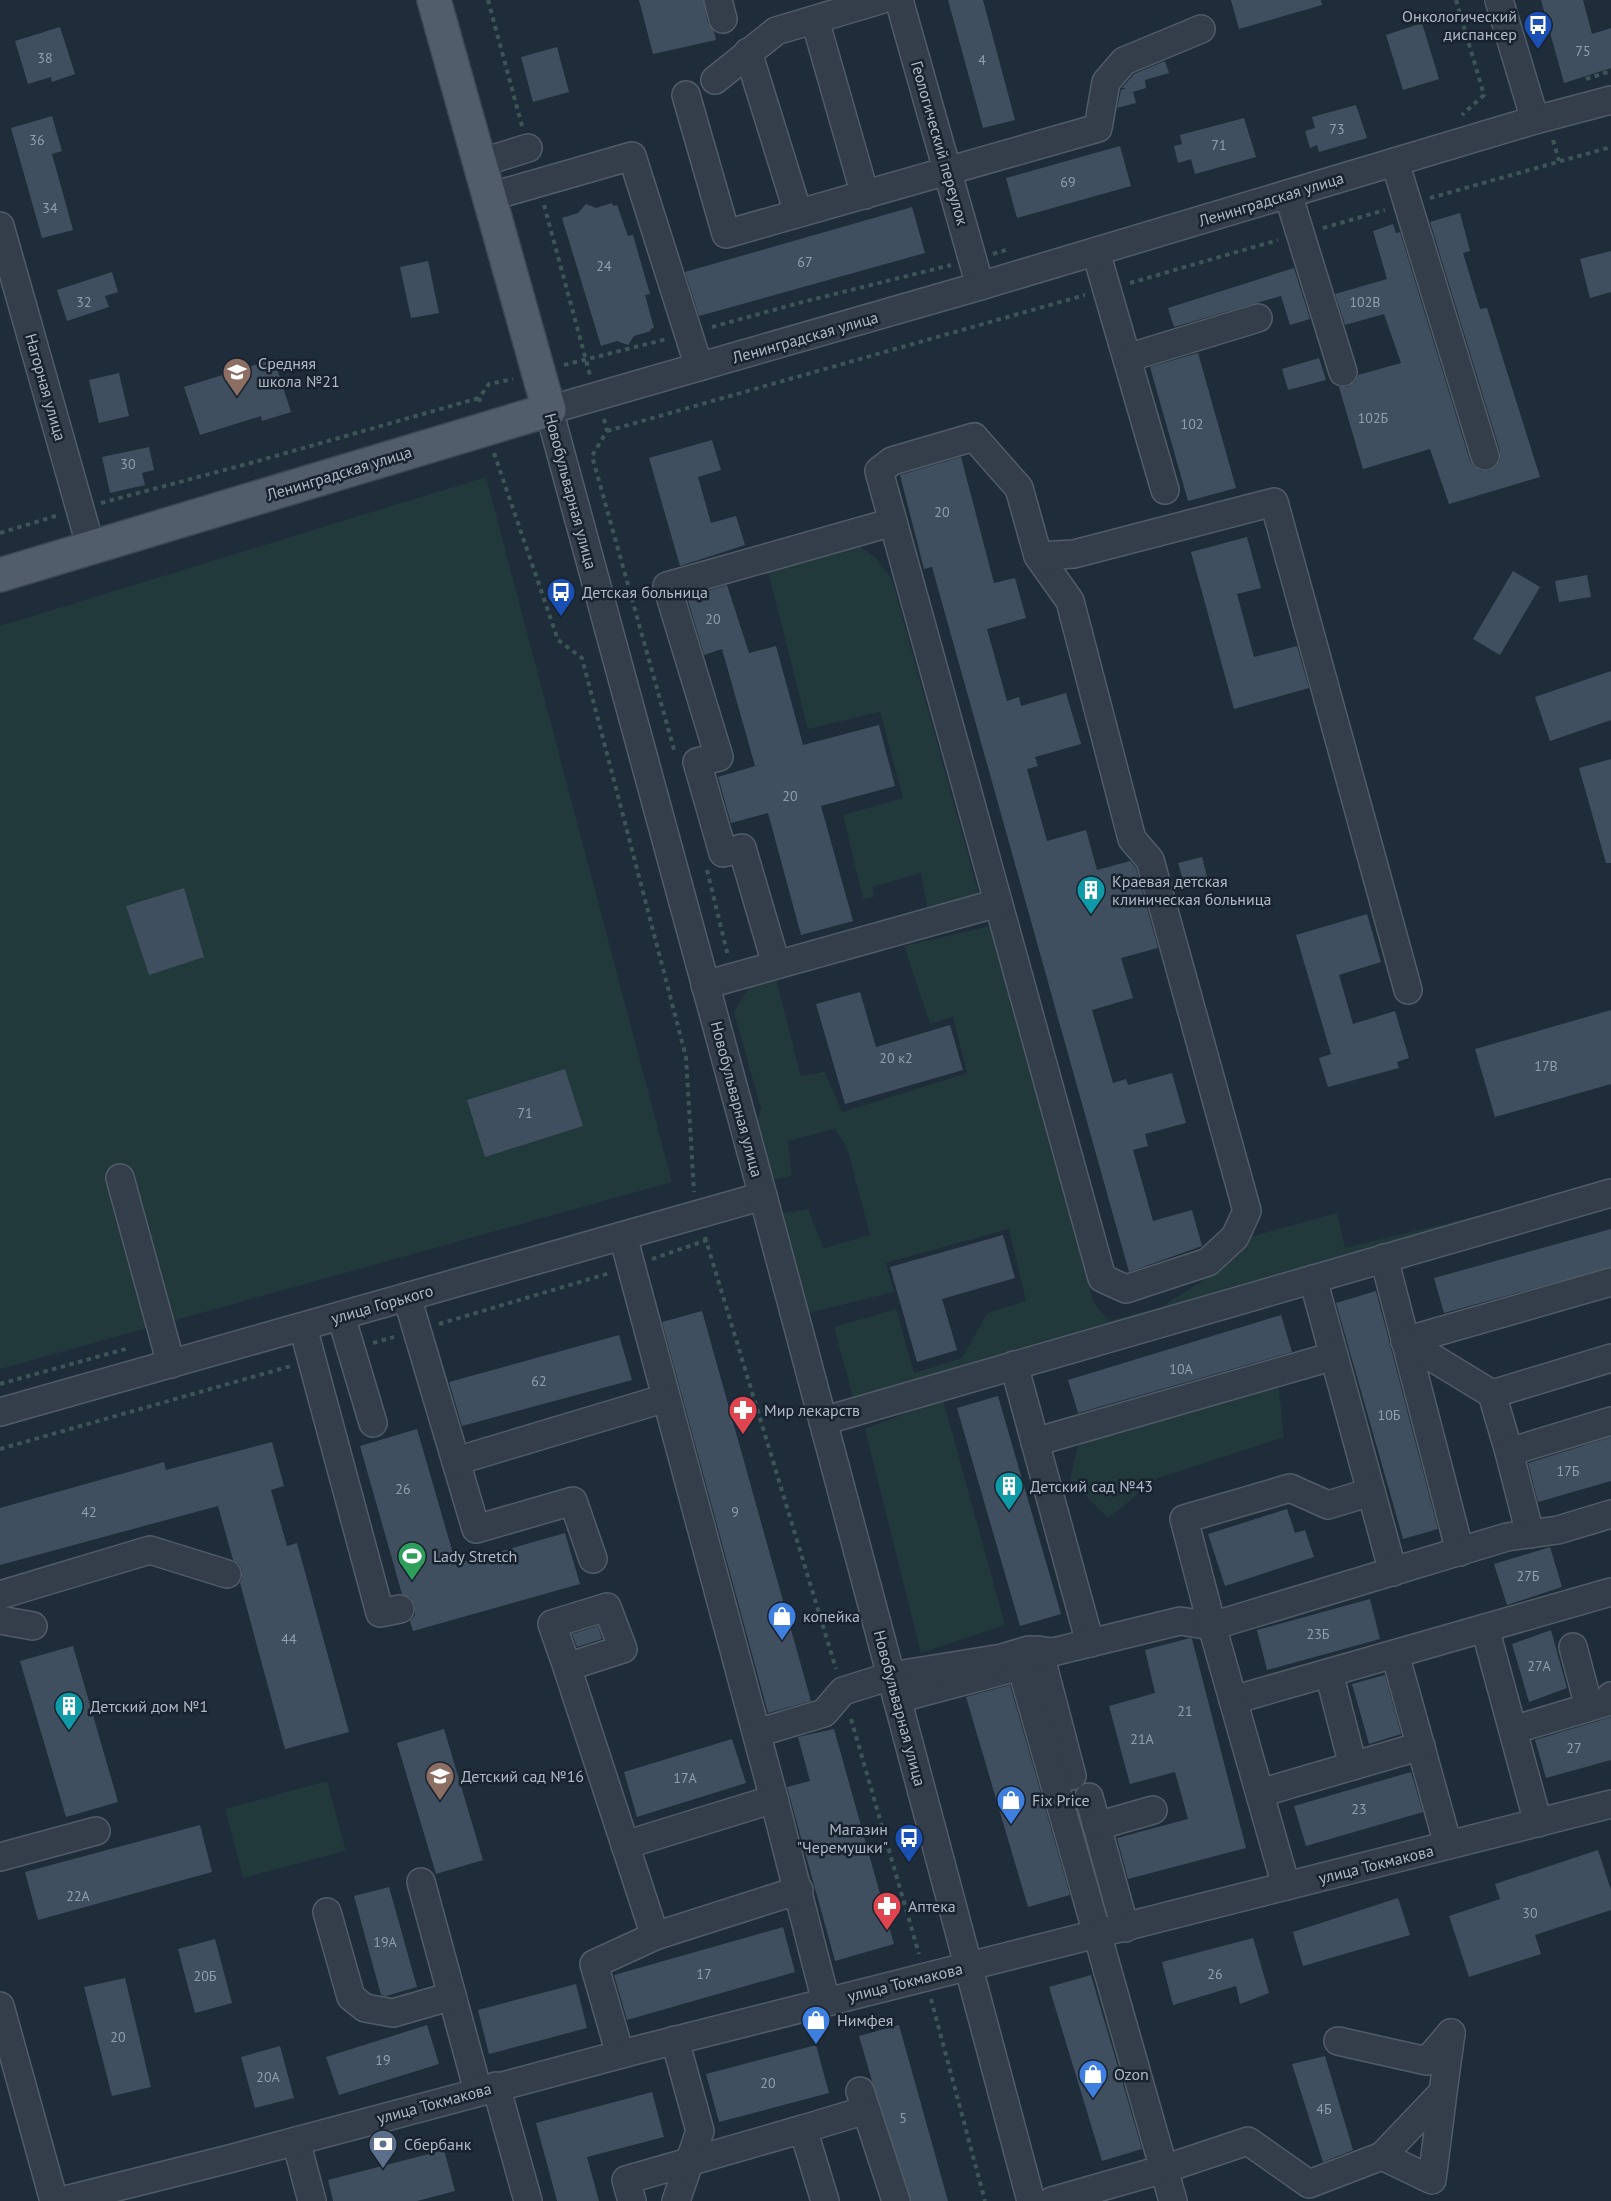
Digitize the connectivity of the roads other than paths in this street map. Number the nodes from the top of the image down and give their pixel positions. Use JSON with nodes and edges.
{"nodes":[{"id":1,"x":434,"y":0,"type":"edge"},
{"id":2,"x":880,"y":0,"type":"edge"},
{"id":3,"x":899,"y":0,"type":"edge"},
{"id":4,"x":1499,"y":0,"type":"edge"},
{"id":5,"x":815,"y":20,"type":"junction"},
{"id":6,"x":1201,"y":28,"type":"dead end"},
{"id":7,"x":748,"y":52,"type":"junction"},
{"id":8,"x":715,"y":80,"type":"dead end"},
{"id":9,"x":686,"y":95,"type":"dead end"},
{"id":10,"x":1611,"y":100,"type":"edge"},
{"id":11,"x":1535,"y":120,"type":"junction"},
{"id":12,"x":528,"y":148,"type":"dead end"},
{"id":13,"x":1395,"y":162,"type":"junction"},
{"id":14,"x":480,"y":163,"type":"junction"},
{"id":15,"x":948,"y":171,"type":"junction"},
{"id":16,"x":1288,"y":194,"type":"junction"},
{"id":17,"x":865,"y":195,"type":"junction"},
{"id":18,"x":489,"y":196,"type":"junction"},
{"id":19,"x":798,"y":213,"type":"junction"},
{"id":20,"x":0,"y":226,"type":"edge"},
{"id":21,"x":1096,"y":252,"type":"junction"},
{"id":22,"x":980,"y":286,"type":"junction"},
{"id":23,"x":1258,"y":318,"type":"dead end"},
{"id":24,"x":1126,"y":358,"type":"junction"},
{"id":25,"x":699,"y":367,"type":"junction"},
{"id":26,"x":1343,"y":372,"type":"dead end"},
{"id":27,"x":549,"y":410,"type":"junction"},
{"id":28,"x":1485,"y":456,"type":"dead end"},
{"id":29,"x":1165,"y":490,"type":"dead end"},
{"id":30,"x":893,"y":522,"type":"junction"},
{"id":31,"x":91,"y":548,"type":"junction"},
{"id":32,"x":1038,"y":556,"type":"junction"},
{"id":33,"x":0,"y":575,"type":"edge"},
{"id":34,"x":998,"y":903,"type":"junction"},
{"id":35,"x":777,"y":964,"type":"junction"},
{"id":36,"x":705,"y":985,"type":"junction"},
{"id":37,"x":1408,"y":990,"type":"dead end"},
{"id":38,"x":120,"y":1178,"type":"dead end"},
{"id":39,"x":1611,"y":1193,"type":"edge"},
{"id":40,"x":763,"y":1196,"type":"junction"},
{"id":41,"x":623,"y":1236,"type":"junction"},
{"id":42,"x":1384,"y":1258,"type":"junction"},
{"id":43,"x":1313,"y":1279,"type":"junction"},
{"id":44,"x":1611,"y":1282,"type":"edge"},
{"id":45,"x":406,"y":1297,"type":"junction"},
{"id":46,"x":342,"y":1316,"type":"junction"},
{"id":47,"x":303,"y":1327,"type":"junction"},
{"id":48,"x":1405,"y":1341,"type":"junction"},
{"id":49,"x":1334,"y":1356,"type":"junction"},
{"id":50,"x":1611,"y":1358,"type":"edge"},
{"id":51,"x":171,"y":1364,"type":"junction"},
{"id":52,"x":1014,"y":1365,"type":"junction"},
{"id":53,"x":1492,"y":1394,"type":"junction"},
{"id":54,"x":666,"y":1398,"type":"junction"},
{"id":55,"x":0,"y":1412,"type":"edge"},
{"id":56,"x":823,"y":1420,"type":"junction"},
{"id":57,"x":1611,"y":1420,"type":"edge"},
{"id":58,"x":373,"y":1423,"type":"dead end"},
{"id":59,"x":1035,"y":1442,"type":"junction"},
{"id":60,"x":1509,"y":1452,"type":"junction"},
{"id":61,"x":456,"y":1461,"type":"junction"},
{"id":62,"x":1371,"y":1492,"type":"junction"},
{"id":63,"x":1611,"y":1514,"type":"edge"},
{"id":64,"x":1530,"y":1534,"type":"junction"},
{"id":65,"x":1460,"y":1552,"type":"junction"},
{"id":66,"x":593,"y":1559,"type":"dead end"},
{"id":67,"x":1393,"y":1572,"type":"junction"},
{"id":68,"x":227,"y":1574,"type":"dead end"},
{"id":69,"x":1611,"y":1592,"type":"edge"},
{"id":70,"x":0,"y":1595,"type":"edge"},
{"id":71,"x":400,"y":1608,"type":"dead end"},
{"id":72,"x":0,"y":1620,"type":"edge"},
{"id":73,"x":33,"y":1626,"type":"dead end"},
{"id":74,"x":1212,"y":1626,"type":"junction"},
{"id":75,"x":1485,"y":1628,"type":"junction"},
{"id":76,"x":1090,"y":1643,"type":"junction"},
{"id":77,"x":1573,"y":1647,"type":"dead end"},
{"id":78,"x":1039,"y":1650,"type":"junction"},
{"id":79,"x":1395,"y":1654,"type":"junction"},
{"id":80,"x":567,"y":1667,"type":"dead end"},
{"id":81,"x":1329,"y":1672,"type":"junction"},
{"id":82,"x":894,"y":1688,"type":"junction"},
{"id":83,"x":1233,"y":1700,"type":"junction"},
{"id":84,"x":1600,"y":1702,"type":"edge"},
{"id":85,"x":1513,"y":1730,"type":"junction"},
{"id":86,"x":757,"y":1733,"type":"junction"},
{"id":87,"x":1421,"y":1746,"type":"junction"},
{"id":88,"x":1353,"y":1766,"type":"junction"},
{"id":89,"x":1260,"y":1793,"type":"junction"},
{"id":90,"x":774,"y":1799,"type":"junction"},
{"id":91,"x":1611,"y":1804,"type":"edge"},
{"id":92,"x":1153,"y":1810,"type":"dead end"},
{"id":93,"x":1538,"y":1823,"type":"junction"},
{"id":94,"x":1097,"y":1826,"type":"junction"},
{"id":95,"x":96,"y":1831,"type":"dead end"},
{"id":96,"x":626,"y":1845,"type":"junction"},
{"id":97,"x":1448,"y":1845,"type":"junction"},
{"id":98,"x":0,"y":1857,"type":"edge"},
{"id":99,"x":421,"y":1882,"type":"dead end"},
{"id":100,"x":1287,"y":1887,"type":"junction"},
{"id":101,"x":799,"y":1890,"type":"junction"},
{"id":102,"x":327,"y":1912,"type":"dead end"},
{"id":103,"x":1125,"y":1928,"type":"junction"},
{"id":104,"x":1098,"y":1934,"type":"junction"},
{"id":105,"x":655,"y":1936,"type":"junction"},
{"id":106,"x":969,"y":1967,"type":"junction"},
{"id":107,"x":452,"y":1996,"type":"junction"},
{"id":108,"x":826,"y":2002,"type":"junction"},
{"id":109,"x":0,"y":2006,"type":"edge"},
{"id":110,"x":675,"y":2040,"type":"junction"},
{"id":111,"x":1338,"y":2041,"type":"dead end"},
{"id":112,"x":620,"y":2054,"type":"junction"},
{"id":113,"x":487,"y":2089,"type":"junction"},
{"id":114,"x":1443,"y":2092,"type":"junction"},
{"id":115,"x":803,"y":2129,"type":"junction"},
{"id":116,"x":296,"y":2141,"type":"junction"},
{"id":117,"x":1382,"y":2156,"type":"junction"},
{"id":118,"x":690,"y":2161,"type":"junction"},
{"id":119,"x":1164,"y":2169,"type":"junction"},
{"id":120,"x":1431,"y":2191,"type":"edge"},
{"id":121,"x":522,"y":2200,"type":"edge"},
{"id":122,"x":1033,"y":2200,"type":"edge"},
{"id":123,"x":54,"y":2201,"type":"edge"},
{"id":124,"x":61,"y":2201,"type":"edge"},
{"id":125,"x":312,"y":2201,"type":"edge"},
{"id":126,"x":632,"y":2201,"type":"edge"},
{"id":127,"x":676,"y":2201,"type":"edge"},
{"id":128,"x":825,"y":2201,"type":"edge"},
{"id":129,"x":896,"y":2201,"type":"edge"},
{"id":130,"x":1173,"y":2201,"type":"edge"}],
"edges":[{"from":1,"to":14,"type":"main road","name":"Новобульварная улица"},
{"from":2,"to":5,"type":"street"},
{"from":3,"to":15,"type":"street","name":"Геологический переулок"},
{"from":4,"to":11,"type":"street"},
{"from":5,"to":7,"type":"street"},
{"from":5,"to":17,"type":"street"},
{"from":6,"to":15,"type":"street"},
{"from":7,"to":8,"type":"street"},
{"from":7,"to":19,"type":"street"},
{"from":9,"to":19,"type":"street"},
{"from":10,"to":11,"type":"street","name":"Ленинградская улица"},
{"from":11,"to":13,"type":"street","name":"Ленинградская улица"},
{"from":12,"to":14,"type":"street"},
{"from":13,"to":16,"type":"street","name":"Ленинградская улица"},
{"from":13,"to":28,"type":"street"},
{"from":14,"to":18,"type":"main road","name":"Новобульварная улица"},
{"from":15,"to":17,"type":"street"},
{"from":15,"to":22,"type":"street","name":"Геологический переулок"},
{"from":16,"to":21,"type":"street","name":"Ленинградская улица"},
{"from":16,"to":26,"type":"street"},
{"from":17,"to":19,"type":"street"},
{"from":18,"to":25,"type":"street"},
{"from":18,"to":27,"type":"main road","name":"Новобульварная улица"},
{"from":20,"to":31,"type":"street","name":"Нагорная улица"},
{"from":21,"to":22,"type":"street","name":"Ленинградская улица"},
{"from":21,"to":24,"type":"street"},
{"from":22,"to":25,"type":"street","name":"Ленинградская улица"},
{"from":23,"to":24,"type":"street"},
{"from":24,"to":29,"type":"street"},
{"from":25,"to":27,"type":"street","name":"Ленинградская улица"},
{"from":27,"to":31,"type":"main road","name":"Ленинградская улица"},
{"from":27,"to":36,"type":"street","name":"Новобульварная улица"},
{"from":30,"to":32,"type":"street"},
{"from":30,"to":34,"type":"street"},
{"from":30,"to":35,"type":"street"},
{"from":31,"to":33,"type":"main road","name":"Ленинградская улица"},
{"from":32,"to":34,"type":"street"},
{"from":32,"to":37,"type":"street"},
{"from":34,"to":35,"type":"street"},
{"from":35,"to":36,"type":"street"},
{"from":36,"to":40,"type":"street","name":"Новобульварная улица"},
{"from":38,"to":51,"type":"street"},
{"from":39,"to":42,"type":"street"},
{"from":40,"to":41,"type":"street","name":"улица Горького"},
{"from":40,"to":56,"type":"street","name":"Новобульварная улица"},
{"from":41,"to":45,"type":"street","name":"улица Горького"},
{"from":41,"to":54,"type":"street"},
{"from":42,"to":43,"type":"street"},
{"from":42,"to":48,"type":"street"},
{"from":43,"to":49,"type":"street"},
{"from":43,"to":52,"type":"street"},
{"from":44,"to":48,"type":"street"},
{"from":45,"to":46,"type":"street","name":"улица Горького"},
{"from":45,"to":61,"type":"street"},
{"from":46,"to":47,"type":"street","name":"улица Горького"},
{"from":46,"to":58,"type":"street"},
{"from":47,"to":51,"type":"street","name":"улица Горького"},
{"from":47,"to":71,"type":"street"},
{"from":48,"to":53,"type":"street"},
{"from":48,"to":65,"type":"street"},
{"from":49,"to":59,"type":"street"},
{"from":49,"to":62,"type":"street"},
{"from":50,"to":53,"type":"street"},
{"from":51,"to":55,"type":"street","name":"улица Горького"},
{"from":52,"to":56,"type":"street"},
{"from":52,"to":59,"type":"street"},
{"from":53,"to":60,"type":"street"},
{"from":54,"to":61,"type":"street"},
{"from":54,"to":86,"type":"street"},
{"from":56,"to":82,"type":"street","name":"Новобульварная улица"},
{"from":57,"to":60,"type":"street"},
{"from":59,"to":76,"type":"street"},
{"from":60,"to":64,"type":"street"},
{"from":61,"to":66,"type":"street"},
{"from":62,"to":67,"type":"street"},
{"from":62,"to":74,"type":"street"},
{"from":63,"to":64,"type":"street"},
{"from":64,"to":65,"type":"street"},
{"from":65,"to":67,"type":"street"},
{"from":67,"to":74,"type":"street"},
{"from":68,"to":70,"type":"street"},
{"from":69,"to":75,"type":"street"},
{"from":72,"to":73,"type":"street"},
{"from":74,"to":76,"type":"street"},
{"from":74,"to":83,"type":"street"},
{"from":75,"to":79,"type":"street"},
{"from":75,"to":85,"type":"street"},
{"from":76,"to":78,"type":"street"},
{"from":77,"to":84,"type":"street"},
{"from":78,"to":82,"type":"street"},
{"from":78,"to":94,"type":"street"},
{"from":79,"to":81,"type":"street"},
{"from":79,"to":87,"type":"street"},
{"from":80,"to":96,"type":"street"},
{"from":81,"to":83,"type":"street"},
{"from":81,"to":88,"type":"street"},
{"from":82,"to":86,"type":"street"},
{"from":82,"to":104,"type":"street"},
{"from":82,"to":106,"type":"street","name":"Новобульварная улица"},
{"from":83,"to":89,"type":"street"},
{"from":84,"to":85,"type":"street"},
{"from":85,"to":93,"type":"street"},
{"from":86,"to":90,"type":"street"},
{"from":87,"to":88,"type":"street"},
{"from":87,"to":97,"type":"street"},
{"from":88,"to":89,"type":"street"},
{"from":89,"to":100,"type":"street"},
{"from":90,"to":96,"type":"street"},
{"from":90,"to":101,"type":"street"},
{"from":91,"to":93,"type":"street","name":"улица Токмакова"},
{"from":92,"to":94,"type":"street"},
{"from":93,"to":97,"type":"street","name":"улица Токмакова"},
{"from":94,"to":103,"type":"street"},
{"from":95,"to":98,"type":"street"},
{"from":96,"to":105,"type":"street"},
{"from":97,"to":100,"type":"street","name":"улица Токмакова"},
{"from":99,"to":107,"type":"street"},
{"from":100,"to":103,"type":"street","name":"улица Токмакова"},
{"from":101,"to":105,"type":"street"},
{"from":101,"to":108,"type":"street"},
{"from":102,"to":107,"type":"street"},
{"from":103,"to":104,"type":"street","name":"улица Токмакова"},
{"from":104,"to":106,"type":"street","name":"улица Токмакова"},
{"from":104,"to":119,"type":"street"},
{"from":105,"to":112,"type":"street"},
{"from":106,"to":108,"type":"street","name":"улица Токмакова"},
{"from":106,"to":122,"type":"street","name":"Новобульварная улица"},
{"from":107,"to":113,"type":"street"},
{"from":108,"to":110,"type":"street","name":"улица Токмакова"},
{"from":109,"to":123,"type":"street"},
{"from":110,"to":112,"type":"street","name":"улица Токмакова"},
{"from":110,"to":118,"type":"street"},
{"from":111,"to":114,"type":"street"},
{"from":112,"to":113,"type":"street","name":"улица Токмакова"},
{"from":113,"to":116,"type":"street","name":"улица Токмакова"},
{"from":113,"to":121,"type":"street"},
{"from":114,"to":117,"type":"street"},
{"from":114,"to":120,"type":"street"},
{"from":115,"to":118,"type":"street"},
{"from":115,"to":128,"type":"street"},
{"from":115,"to":129,"type":"street"},
{"from":116,"to":124,"type":"street","name":"улица Токмакова"},
{"from":116,"to":125,"type":"street"},
{"from":117,"to":119,"type":"street"},
{"from":117,"to":120,"type":"street"},
{"from":118,"to":126,"type":"street"},
{"from":118,"to":127,"type":"street"},
{"from":119,"to":122,"type":"street"},
{"from":119,"to":130,"type":"street"}]}
